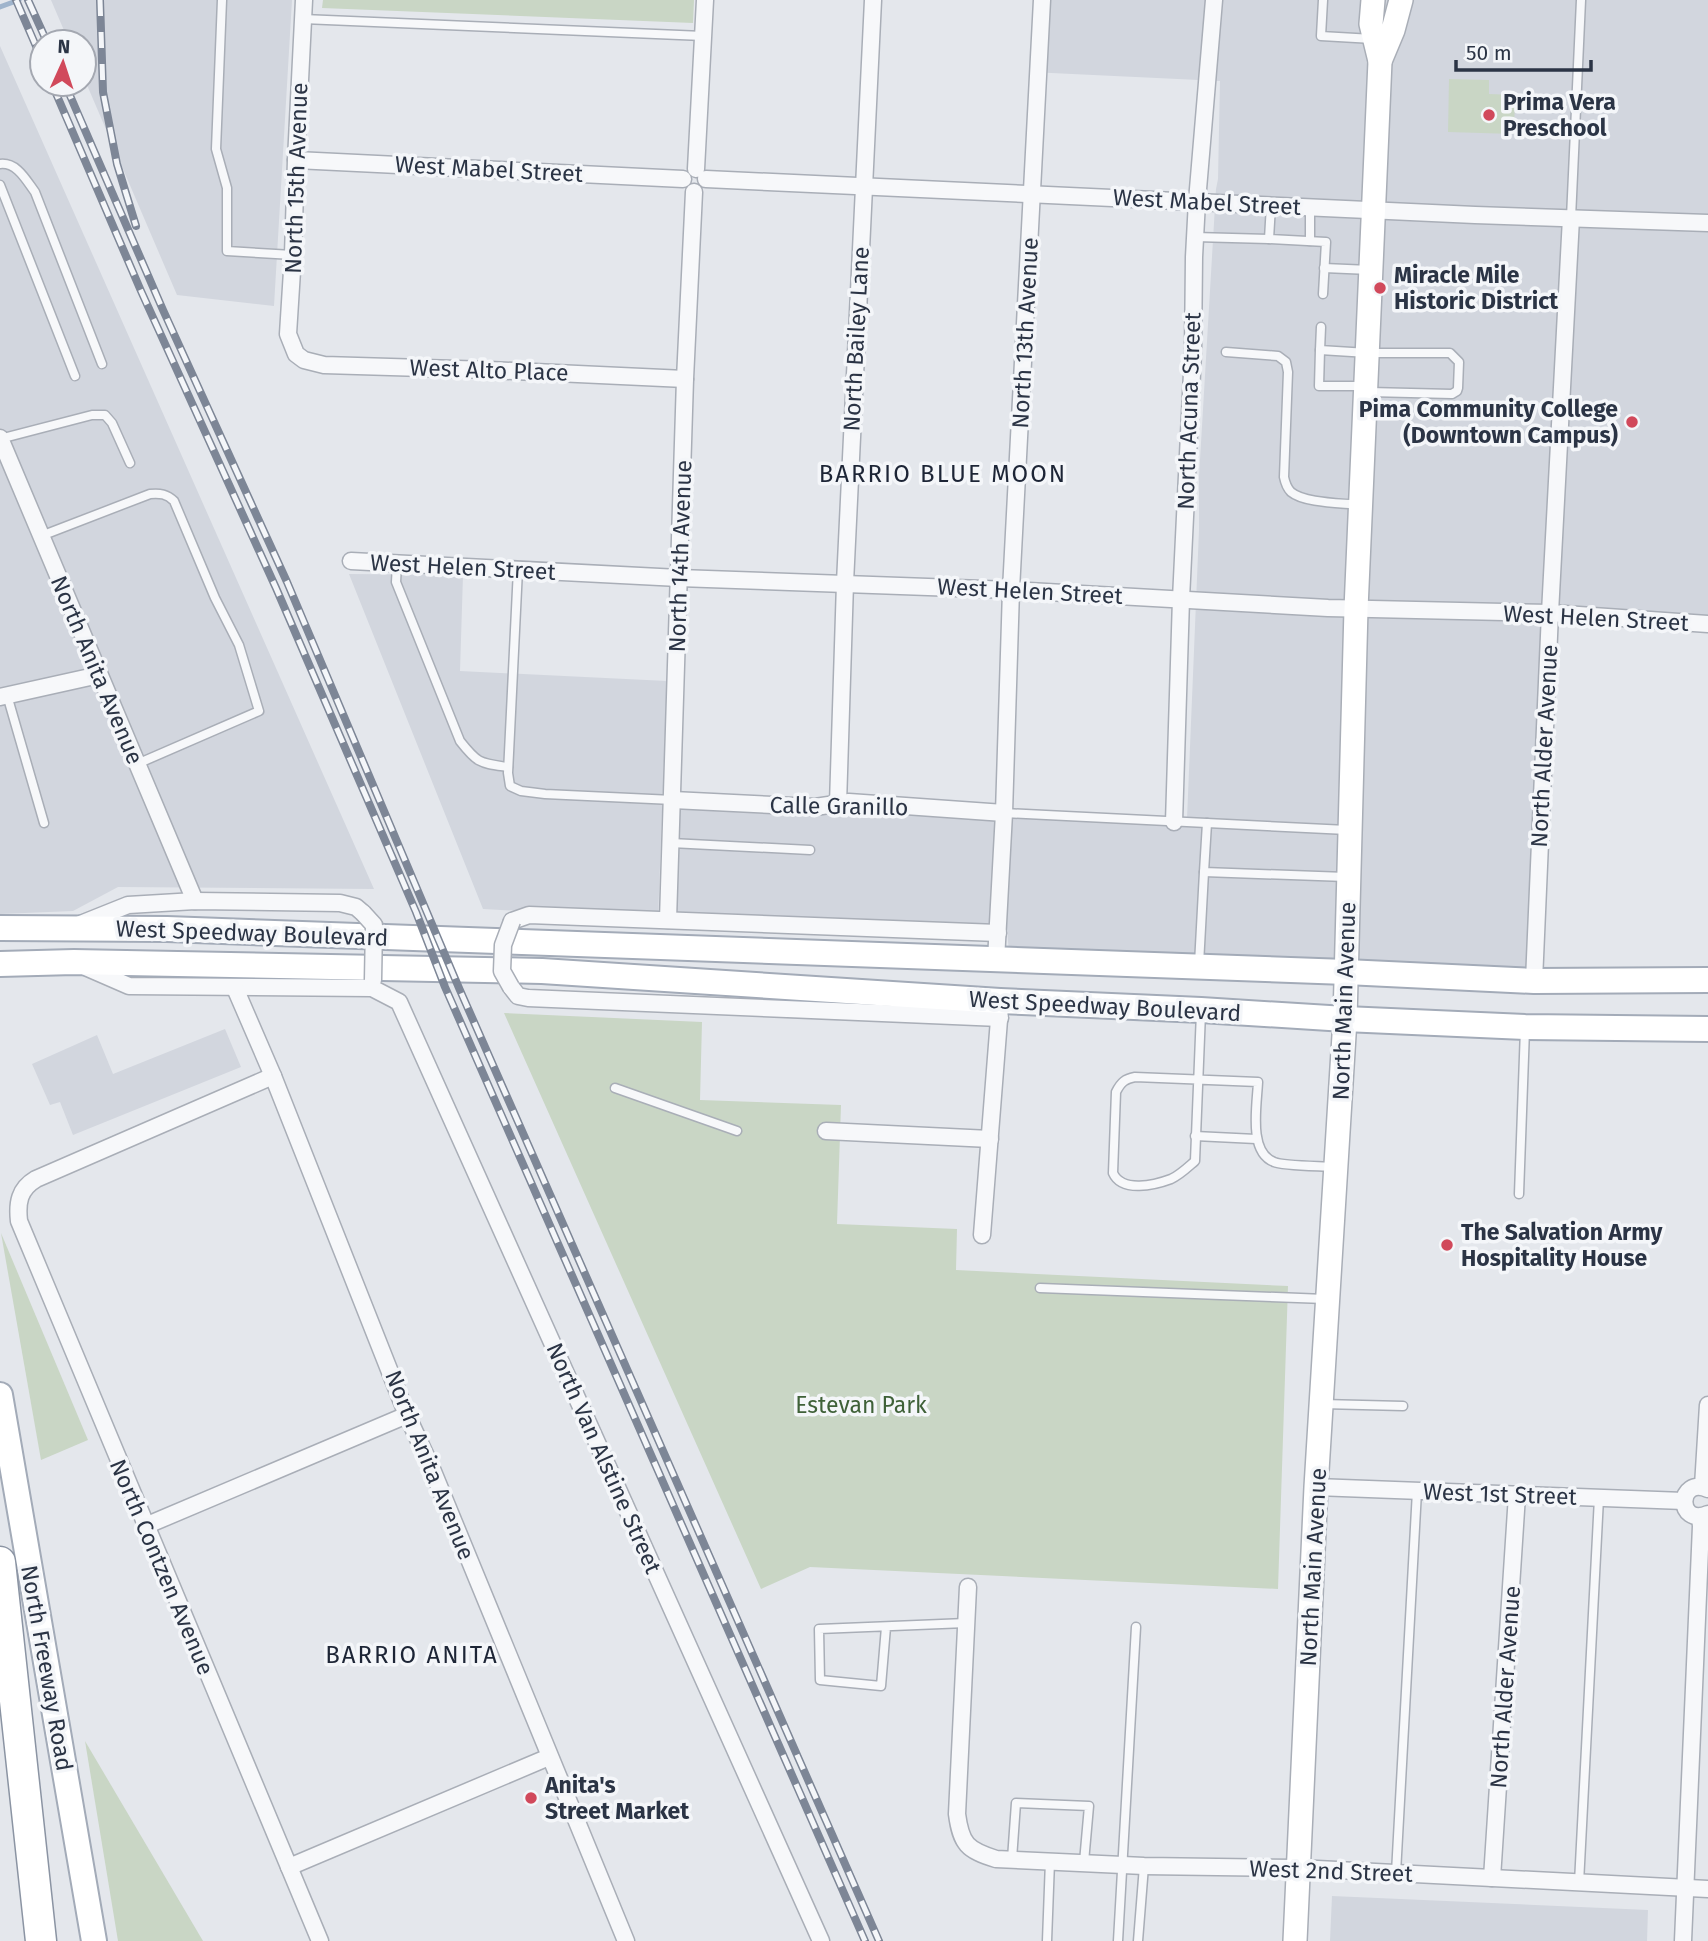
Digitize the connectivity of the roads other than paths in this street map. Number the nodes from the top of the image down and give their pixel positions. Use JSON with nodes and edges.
{"nodes":[{"id":1,"x":222,"y":0,"type":"edge"},
{"id":2,"x":304,"y":0,"type":"edge"},
{"id":3,"x":705,"y":0,"type":"edge"},
{"id":4,"x":873,"y":0,"type":"edge"},
{"id":5,"x":1042,"y":0,"type":"edge"},
{"id":6,"x":1214,"y":0,"type":"edge"},
{"id":7,"x":1323,"y":0,"type":"edge"},
{"id":8,"x":1373,"y":0,"type":"edge"},
{"id":9,"x":1401,"y":0,"type":"edge"},
{"id":10,"x":1581,"y":0,"type":"edge"},
{"id":11,"x":303,"y":19,"type":"junction"},
{"id":12,"x":703,"y":36,"type":"junction"},
{"id":13,"x":1378,"y":50,"type":"junction"},
{"id":14,"x":296,"y":160,"type":"junction"},
{"id":15,"x":0,"y":164,"type":"edge"},
{"id":16,"x":695,"y":176,"type":"junction"},
{"id":17,"x":0,"y":185,"type":"edge"},
{"id":18,"x":863,"y":185,"type":"junction"},
{"id":19,"x":1033,"y":194,"type":"junction"},
{"id":20,"x":1197,"y":201,"type":"junction"},
{"id":21,"x":1271,"y":205,"type":"junction"},
{"id":22,"x":1310,"y":207,"type":"junction"},
{"id":23,"x":1374,"y":210,"type":"junction"},
{"id":24,"x":1571,"y":218,"type":"junction"},
{"id":25,"x":1708,"y":223,"type":"edge"},
{"id":26,"x":1195,"y":237,"type":"junction"},
{"id":27,"x":1269,"y":239,"type":"junction"},
{"id":28,"x":1310,"y":241,"type":"junction"},
{"id":29,"x":293,"y":255,"type":"junction"},
{"id":30,"x":1324,"y":268,"type":"junction"},
{"id":31,"x":1371,"y":270,"type":"junction"},
{"id":32,"x":1323,"y":294,"type":"dead end"},
{"id":33,"x":1321,"y":327,"type":"dead end"},
{"id":34,"x":1320,"y":350,"type":"junction"},
{"id":35,"x":1226,"y":352,"type":"dead end"},
{"id":36,"x":1368,"y":353,"type":"junction"},
{"id":37,"x":296,"y":354,"type":"joint"},
{"id":38,"x":103,"y":364,"type":"dead end"},
{"id":39,"x":75,"y":376,"type":"dead end"},
{"id":40,"x":685,"y":379,"type":"junction"},
{"id":41,"x":1366,"y":389,"type":"junction"},
{"id":42,"x":0,"y":439,"type":"edge"},
{"id":43,"x":130,"y":463,"type":"dead end"},
{"id":44,"x":1361,"y":505,"type":"junction"},
{"id":45,"x":41,"y":536,"type":"junction"},
{"id":46,"x":351,"y":561,"type":"dead end"},
{"id":47,"x":397,"y":564,"type":"junction"},
{"id":48,"x":518,"y":569,"type":"junction"},
{"id":49,"x":679,"y":579,"type":"junction"},
{"id":50,"x":845,"y":583,"type":"junction"},
{"id":51,"x":1012,"y":590,"type":"junction"},
{"id":52,"x":1181,"y":599,"type":"junction"},
{"id":53,"x":1356,"y":609,"type":"junction"},
{"id":54,"x":1550,"y":613,"type":"junction"},
{"id":55,"x":1708,"y":624,"type":"edge"},
{"id":56,"x":99,"y":676,"type":"junction"},
{"id":57,"x":4,"y":696,"type":"edge"},
{"id":58,"x":137,"y":764,"type":"junction"},
{"id":59,"x":508,"y":767,"type":"junction"},
{"id":60,"x":673,"y":800,"type":"junction"},
{"id":61,"x":838,"y":804,"type":"junction"},
{"id":62,"x":1004,"y":813,"type":"junction"},
{"id":63,"x":1174,"y":822,"type":"junction"},
{"id":64,"x":44,"y":823,"type":"dead end"},
{"id":65,"x":1207,"y":823,"type":"junction"},
{"id":66,"x":1351,"y":831,"type":"junction"},
{"id":67,"x":671,"y":843,"type":"junction"},
{"id":68,"x":810,"y":850,"type":"dead end"},
{"id":69,"x":1204,"y":872,"type":"junction"},
{"id":70,"x":1349,"y":877,"type":"junction"},
{"id":71,"x":195,"y":901,"type":"junction"},
{"id":72,"x":668,"y":920,"type":"junction"},
{"id":73,"x":72,"y":927,"type":"junction"},
{"id":74,"x":0,"y":928,"type":"edge"},
{"id":75,"x":998,"y":933,"type":"junction"},
{"id":76,"x":996,"y":961,"type":"junction"},
{"id":77,"x":74,"y":962,"type":"junction"},
{"id":78,"x":12,"y":963,"type":"edge"},
{"id":79,"x":1199,"y":968,"type":"junction"},
{"id":80,"x":0,"y":972,"type":"edge"},
{"id":81,"x":1346,"y":972,"type":"junction"},
{"id":82,"x":1708,"y":980,"type":"edge"},
{"id":83,"x":1534,"y":981,"type":"junction"},
{"id":84,"x":373,"y":984,"type":"junction"},
{"id":85,"x":235,"y":988,"type":"junction"},
{"id":86,"x":1000,"y":1009,"type":"junction"},
{"id":87,"x":1201,"y":1010,"type":"junction"},
{"id":88,"x":1345,"y":1019,"type":"junction"},
{"id":89,"x":1525,"y":1027,"type":"junction"},
{"id":90,"x":1708,"y":1029,"type":"edge"},
{"id":91,"x":273,"y":1076,"type":"junction"},
{"id":92,"x":1197,"y":1080,"type":"junction"},
{"id":93,"x":1224,"y":1081,"type":"junction"},
{"id":94,"x":615,"y":1088,"type":"dead end"},
{"id":95,"x":1224,"y":1091,"type":"dead end"},
{"id":96,"x":1222,"y":1127,"type":"dead end"},
{"id":97,"x":737,"y":1131,"type":"dead end"},
{"id":98,"x":826,"y":1131,"type":"dead end"},
{"id":99,"x":1195,"y":1136,"type":"junction"},
{"id":100,"x":1222,"y":1138,"type":"junction"},
{"id":101,"x":990,"y":1139,"type":"junction"},
{"id":102,"x":1256,"y":1139,"type":"junction"},
{"id":103,"x":1336,"y":1168,"type":"junction"},
{"id":104,"x":1519,"y":1194,"type":"dead end"},
{"id":105,"x":982,"y":1235,"type":"dead end"},
{"id":106,"x":1040,"y":1288,"type":"dead end"},
{"id":107,"x":1328,"y":1300,"type":"junction"},
{"id":108,"x":0,"y":1395,"type":"edge"},
{"id":109,"x":1322,"y":1404,"type":"junction"},
{"id":110,"x":1708,"y":1405,"type":"edge"},
{"id":111,"x":1403,"y":1406,"type":"dead end"},
{"id":112,"x":407,"y":1415,"type":"junction"},
{"id":113,"x":1317,"y":1487,"type":"junction"},
{"id":114,"x":1705,"y":1488,"type":"edge"},
{"id":115,"x":1417,"y":1491,"type":"junction"},
{"id":116,"x":1517,"y":1495,"type":"junction"},
{"id":117,"x":1599,"y":1498,"type":"junction"},
{"id":118,"x":1684,"y":1501,"type":"junction"},
{"id":119,"x":1704,"y":1515,"type":"edge"},
{"id":120,"x":145,"y":1526,"type":"junction"},
{"id":121,"x":0,"y":1562,"type":"edge"},
{"id":122,"x":968,"y":1587,"type":"dead end"},
{"id":123,"x":966,"y":1623,"type":"junction"},
{"id":124,"x":886,"y":1627,"type":"junction"},
{"id":125,"x":1136,"y":1627,"type":"dead end"},
{"id":126,"x":549,"y":1757,"type":"junction"},
{"id":127,"x":1012,"y":1859,"type":"junction"},
{"id":128,"x":1050,"y":1861,"type":"junction"},
{"id":129,"x":1084,"y":1862,"type":"junction"},
{"id":130,"x":1123,"y":1864,"type":"junction"},
{"id":131,"x":1144,"y":1866,"type":"junction"},
{"id":132,"x":289,"y":1867,"type":"junction"},
{"id":133,"x":1298,"y":1868,"type":"junction"},
{"id":134,"x":1396,"y":1873,"type":"junction"},
{"id":135,"x":1492,"y":1878,"type":"junction"},
{"id":136,"x":1579,"y":1883,"type":"junction"},
{"id":137,"x":1685,"y":1888,"type":"junction"},
{"id":138,"x":1708,"y":1889,"type":"edge"},
{"id":139,"x":41,"y":1941,"type":"edge"},
{"id":140,"x":94,"y":1941,"type":"edge"},
{"id":141,"x":320,"y":1941,"type":"edge"},
{"id":142,"x":626,"y":1941,"type":"edge"},
{"id":143,"x":821,"y":1941,"type":"edge"},
{"id":144,"x":1046,"y":1941,"type":"edge"},
{"id":145,"x":1118,"y":1941,"type":"edge"},
{"id":146,"x":1138,"y":1941,"type":"edge"},
{"id":147,"x":1295,"y":1941,"type":"edge"},
{"id":148,"x":1683,"y":1941,"type":"edge"}],
"edges":[{"from":1,"to":29,"type":"lane"},
{"from":2,"to":11,"type":"street","name":"North 15th Avenue"},
{"from":3,"to":12,"type":"street"},
{"from":4,"to":18,"type":"street","name":"North Bailey Lane"},
{"from":5,"to":19,"type":"street","name":"North 13th Avenue"},
{"from":6,"to":20,"type":"street","name":"North Acuna Street"},
{"from":7,"to":13,"type":"lane"},
{"from":8,"to":13,"type":"main road","name":"North Main Avenue"},
{"from":9,"to":13,"type":"main road","name":"North Main Avenue"},
{"from":10,"to":24,"type":"lane"},
{"from":11,"to":12,"type":"lane"},
{"from":11,"to":14,"type":"street","name":"North 15th Avenue"},
{"from":12,"to":16,"type":"street"},
{"from":13,"to":23,"type":"main road","name":"North Main Avenue"},
{"from":14,"to":16,"type":"street","name":"West Mabel Street"},
{"from":14,"to":29,"type":"street","name":"North 15th Avenue"},
{"from":15,"to":38,"type":"lane"},
{"from":16,"to":18,"type":"street","name":"West Mabel Street"},
{"from":16,"to":40,"type":"street","name":"North 14th Avenue"},
{"from":17,"to":39,"type":"lane"},
{"from":18,"to":19,"type":"street","name":"West Mabel Street"},
{"from":18,"to":50,"type":"street","name":"North Bailey Lane"},
{"from":19,"to":20,"type":"street","name":"West Mabel Street"},
{"from":19,"to":51,"type":"street","name":"North 13th Avenue"},
{"from":20,"to":21,"type":"street","name":"West Mabel Street"},
{"from":20,"to":26,"type":"street","name":"North Acuna Street"},
{"from":21,"to":22,"type":"street","name":"West Mabel Street"},
{"from":21,"to":27,"type":"lane"},
{"from":22,"to":23,"type":"street","name":"West Mabel Street"},
{"from":22,"to":28,"type":"lane"},
{"from":23,"to":24,"type":"street","name":"West Mabel Street"},
{"from":23,"to":31,"type":"main road","name":"North Main Avenue"},
{"from":24,"to":25,"type":"street","name":"West Mabel Street"},
{"from":24,"to":54,"type":"street","name":"North Alder Avenue"},
{"from":26,"to":27,"type":"lane"},
{"from":26,"to":52,"type":"street","name":"North Acuna Street"},
{"from":27,"to":28,"type":"lane"},
{"from":28,"to":30,"type":"lane"},
{"from":29,"to":37,"type":"street","name":"North 15th Avenue"},
{"from":30,"to":31,"type":"lane"},
{"from":30,"to":32,"type":"lane"},
{"from":31,"to":36,"type":"main road","name":"North Main Avenue"},
{"from":33,"to":34,"type":"lane"},
{"from":34,"to":36,"type":"lane"},
{"from":34,"to":41,"type":"lane"},
{"from":35,"to":44,"type":"lane"},
{"from":36,"to":41,"type":"main road","name":"North Main Avenue"},
{"from":36,"to":41,"type":"lane"},
{"from":37,"to":40,"type":"street","name":"West Alto Place"},
{"from":40,"to":49,"type":"street","name":"North 14th Avenue"},
{"from":41,"to":44,"type":"main road","name":"North Main Avenue"},
{"from":42,"to":43,"type":"lane"},
{"from":42,"to":45,"type":"street","name":"North Anita Avenue"},
{"from":44,"to":53,"type":"main road","name":"North Main Avenue"},
{"from":45,"to":56,"type":"street","name":"North Anita Avenue"},
{"from":45,"to":58,"type":"lane"},
{"from":46,"to":47,"type":"street","name":"West Helen Street"},
{"from":47,"to":48,"type":"street","name":"West Helen Street"},
{"from":47,"to":59,"type":"lane"},
{"from":48,"to":49,"type":"street","name":"West Helen Street"},
{"from":48,"to":59,"type":"lane"},
{"from":49,"to":50,"type":"street","name":"West Helen Street"},
{"from":49,"to":60,"type":"street","name":"North 14th Avenue"},
{"from":50,"to":51,"type":"street","name":"West Helen Street"},
{"from":50,"to":61,"type":"street","name":"North Bailey Lane"},
{"from":51,"to":52,"type":"street","name":"West Helen Street"},
{"from":51,"to":62,"type":"street","name":"North 13th Avenue"},
{"from":52,"to":53,"type":"street","name":"West Helen Street"},
{"from":52,"to":63,"type":"street","name":"North Acuna Street"},
{"from":53,"to":54,"type":"street","name":"West Helen Street"},
{"from":53,"to":66,"type":"main road","name":"North Main Avenue"},
{"from":54,"to":55,"type":"street","name":"West Helen Street"},
{"from":54,"to":83,"type":"street","name":"North Alder Avenue"},
{"from":56,"to":57,"type":"street"},
{"from":56,"to":58,"type":"street","name":"North Anita Avenue"},
{"from":57,"to":64,"type":"lane"},
{"from":58,"to":71,"type":"street","name":"North Anita Avenue"},
{"from":59,"to":60,"type":"lane"},
{"from":60,"to":61,"type":"street","name":"Calle Granillo"},
{"from":60,"to":67,"type":"street","name":"North 14th Avenue"},
{"from":61,"to":62,"type":"street","name":"Calle Granillo"},
{"from":62,"to":63,"type":"lane"},
{"from":62,"to":75,"type":"street","name":"North 13th Avenue"},
{"from":63,"to":65,"type":"lane"},
{"from":65,"to":66,"type":"lane"},
{"from":65,"to":69,"type":"lane"},
{"from":66,"to":70,"type":"main road","name":"North Main Avenue"},
{"from":67,"to":68,"type":"lane"},
{"from":67,"to":72,"type":"street","name":"North 14th Avenue"},
{"from":69,"to":70,"type":"lane"},
{"from":69,"to":79,"type":"lane"},
{"from":70,"to":81,"type":"main road","name":"North Main Avenue"},
{"from":71,"to":73,"type":"street"},
{"from":71,"to":84,"type":"street","bridge":true},
{"from":72,"to":75,"type":"street","name":"West Speedway Boulevard"},
{"from":72,"to":86,"type":"street","name":"West Speedway Boulevard","bridge":true},
{"from":73,"to":74,"type":"main road","name":"West Speedway Boulevard"},
{"from":73,"to":76,"type":"main road","name":"West Speedway Boulevard"},
{"from":75,"to":76,"type":"street","name":"North 13th Avenue"},
{"from":76,"to":79,"type":"main road","name":"West Speedway Boulevard"},
{"from":77,"to":78,"type":"main road","name":"West Speedway Boulevard"},
{"from":77,"to":85,"type":"street"},
{"from":77,"to":86,"type":"main road","name":"West Speedway Boulevard"},
{"from":78,"to":80,"type":"main road"},
{"from":79,"to":81,"type":"main road","name":"West Speedway Boulevard"},
{"from":81,"to":83,"type":"main road","name":"West Speedway Boulevard"},
{"from":81,"to":88,"type":"main road","name":"North Main Avenue"},
{"from":82,"to":83,"type":"main road","name":"West Speedway Boulevard"},
{"from":84,"to":85,"type":"street"},
{"from":84,"to":143,"type":"street","name":"North Van Alstine Street"},
{"from":85,"to":91,"type":"street","name":"North Anita Avenue"},
{"from":86,"to":87,"type":"main road","name":"West Speedway Boulevard"},
{"from":86,"to":101,"type":"street"},
{"from":87,"to":88,"type":"main road","name":"West Speedway Boulevard"},
{"from":87,"to":92,"type":"lane"},
{"from":88,"to":89,"type":"main road","name":"West Speedway Boulevard"},
{"from":88,"to":103,"type":"main road","name":"North Main Avenue"},
{"from":89,"to":90,"type":"main road","name":"West Speedway Boulevard"},
{"from":89,"to":104,"type":"lane"},
{"from":91,"to":112,"type":"street","name":"North Anita Avenue"},
{"from":91,"to":120,"type":"street","name":"North Contzen Avenue"},
{"from":92,"to":93,"type":"lane"},
{"from":92,"to":99,"type":"lane"},
{"from":92,"to":99,"type":"lane"},
{"from":93,"to":95,"type":"lane"},
{"from":93,"to":102,"type":"lane"},
{"from":94,"to":97,"type":"lane"},
{"from":96,"to":100,"type":"lane"},
{"from":98,"to":101,"type":"street"},
{"from":99,"to":100,"type":"lane"},
{"from":100,"to":102,"type":"lane"},
{"from":101,"to":105,"type":"street"},
{"from":102,"to":103,"type":"lane"},
{"from":103,"to":107,"type":"main road","name":"North Main Avenue"},
{"from":106,"to":107,"type":"lane"},
{"from":107,"to":109,"type":"main road","name":"North Main Avenue"},
{"from":108,"to":140,"type":"main road","name":"North Freeway Road"},
{"from":109,"to":111,"type":"lane"},
{"from":109,"to":113,"type":"main road","name":"North Main Avenue"},
{"from":110,"to":114,"type":"street"},
{"from":112,"to":120,"type":"street"},
{"from":112,"to":126,"type":"street","name":"North Anita Avenue"},
{"from":113,"to":115,"type":"street","name":"West 1st Street"},
{"from":113,"to":133,"type":"main road","name":"North Main Avenue"},
{"from":114,"to":118,"type":"street"},
{"from":115,"to":116,"type":"street","name":"West 1st Street"},
{"from":115,"to":134,"type":"lane"},
{"from":116,"to":117,"type":"street","name":"West 1st Street"},
{"from":116,"to":135,"type":"street","name":"North Alder Avenue"},
{"from":117,"to":118,"type":"street","name":"West 1st Street"},
{"from":117,"to":136,"type":"lane"},
{"from":118,"to":119,"type":"street"},
{"from":119,"to":137,"type":"street"},
{"from":120,"to":132,"type":"street","name":"North Contzen Avenue"},
{"from":121,"to":139,"type":"highway"},
{"from":122,"to":123,"type":"street"},
{"from":123,"to":124,"type":"lane"},
{"from":123,"to":127,"type":"street","name":"West 2nd Street"},
{"from":124,"to":124,"type":"lane"},
{"from":125,"to":130,"type":"lane"},
{"from":126,"to":132,"type":"street"},
{"from":126,"to":142,"type":"street","name":"North Anita Avenue"},
{"from":127,"to":128,"type":"street","name":"West 2nd Street"},
{"from":127,"to":129,"type":"lane"},
{"from":128,"to":129,"type":"street","name":"West 2nd Street"},
{"from":128,"to":144,"type":"lane"},
{"from":129,"to":130,"type":"street","name":"West 2nd Street"},
{"from":130,"to":131,"type":"street","name":"West 2nd Street"},
{"from":130,"to":145,"type":"lane"},
{"from":131,"to":133,"type":"street","name":"West 2nd Street"},
{"from":131,"to":146,"type":"lane"},
{"from":132,"to":141,"type":"street","name":"North Contzen Avenue"},
{"from":133,"to":134,"type":"street","name":"West 2nd Street"},
{"from":133,"to":147,"type":"main road","name":"North Main Avenue"},
{"from":134,"to":135,"type":"street","name":"West 2nd Street"},
{"from":135,"to":136,"type":"street","name":"West 2nd Street"},
{"from":136,"to":137,"type":"street","name":"West 2nd Street"},
{"from":137,"to":138,"type":"street","name":"West 2nd Street"},
{"from":137,"to":148,"type":"street"}]}
